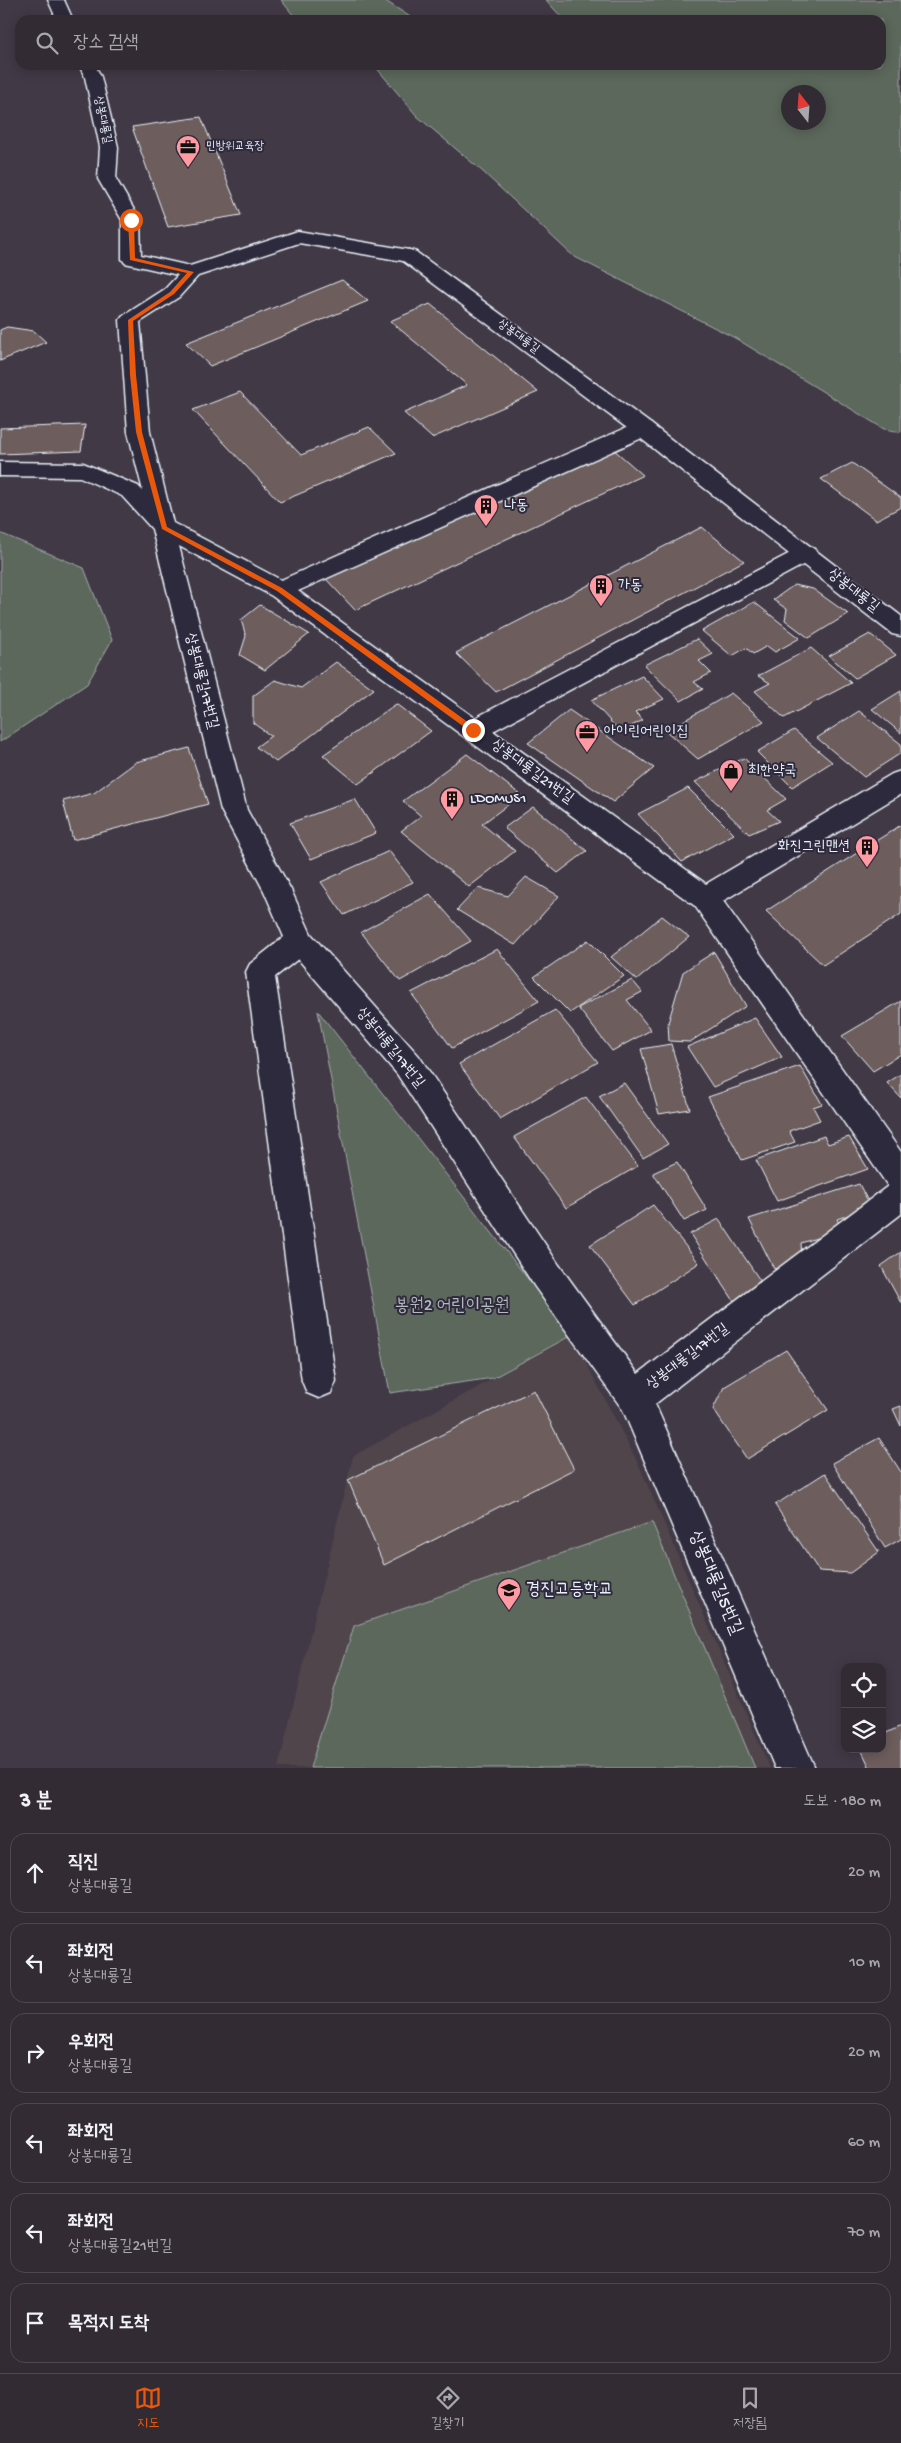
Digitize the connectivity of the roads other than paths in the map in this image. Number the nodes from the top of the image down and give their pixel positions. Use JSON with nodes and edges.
{"nodes":[{"id":1,"x":56,"y":0,"type":"edge"},
{"id":2,"x":63,"y":15,"type":"edge"},
{"id":3,"x":90,"y":70,"type":"edge"},
{"id":4,"x":191,"y":272,"type":"junction"},
{"id":5,"x":643,"y":429,"type":"junction"},
{"id":6,"x":0,"y":469,"type":"edge"},
{"id":7,"x":164,"y":528,"type":"junction"},
{"id":8,"x":806,"y":554,"type":"junction"},
{"id":9,"x":280,"y":590,"type":"junction"},
{"id":10,"x":901,"y":628,"type":"edge"},
{"id":11,"x":473,"y":730,"type":"junction"},
{"id":12,"x":901,"y":781,"type":"edge"},
{"id":13,"x":705,"y":898,"type":"junction"},
{"id":14,"x":300,"y":941,"type":"junction"},
{"id":15,"x":901,"y":1178,"type":"edge"},
{"id":16,"x":901,"y":1195,"type":"edge"},
{"id":17,"x":319,"y":1381,"type":"dead end"},
{"id":18,"x":635,"y":1398,"type":"junction"},
{"id":19,"x":795,"y":1768,"type":"edge"}],
"edges":[{"from":1,"to":2,"type":"street"},
{"from":3,"to":4,"type":"street","name":"상봉대룡길"},
{"from":4,"to":5,"type":"street","name":"상봉대룡길"},
{"from":4,"to":7,"type":"street","name":"상봉대룡길"},
{"from":5,"to":8,"type":"street","name":"상봉대룡길"},
{"from":5,"to":9,"type":"street"},
{"from":6,"to":7,"type":"street","name":"상봉대룡길17번길"},
{"from":7,"to":9,"type":"street","name":"상봉대룡길21번길"},
{"from":7,"to":14,"type":"street","name":"상봉대룡길17번길"},
{"from":8,"to":10,"type":"street","name":"상봉대룡길"},
{"from":8,"to":11,"type":"street"},
{"from":9,"to":11,"type":"street","name":"상봉대룡길21번길"},
{"from":11,"to":13,"type":"street","name":"상봉대룡길21번길"},
{"from":12,"to":13,"type":"street"},
{"from":13,"to":15,"type":"street"},
{"from":14,"to":17,"type":"street"},
{"from":14,"to":18,"type":"street","name":"상봉대룡길17번길"},
{"from":16,"to":18,"type":"street","name":"상봉대룡길17번길"},
{"from":18,"to":19,"type":"street","name":"상봉대룡길5번길"}]}
